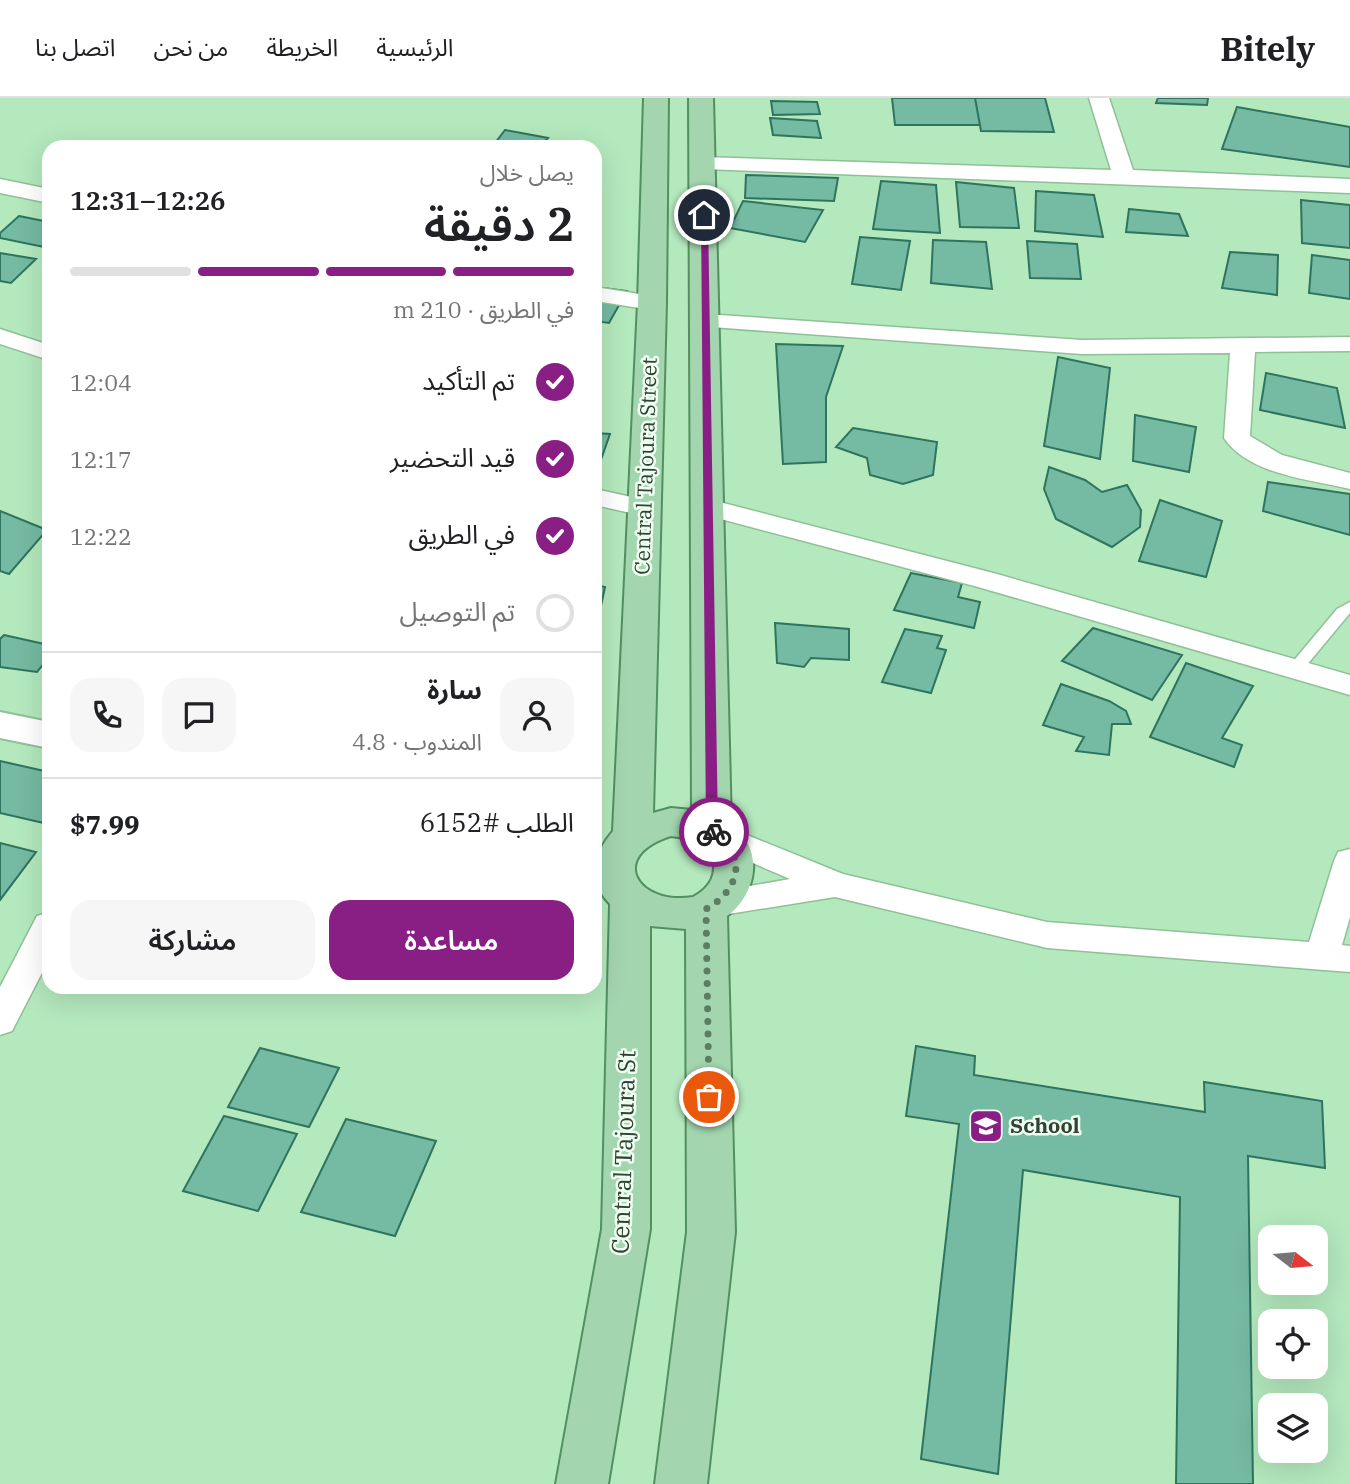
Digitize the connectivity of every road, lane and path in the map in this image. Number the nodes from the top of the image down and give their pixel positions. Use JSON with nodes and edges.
{"nodes":[{"id":1,"x":656,"y":98,"type":"edge"},
{"id":2,"x":701,"y":98,"type":"edge"},
{"id":3,"x":1099,"y":98,"type":"edge"},
{"id":4,"x":703,"y":163,"type":"junction"},
{"id":5,"x":1124,"y":176,"type":"junction"},
{"id":6,"x":1350,"y":186,"type":"edge"},
{"id":7,"x":0,"y":187,"type":"edge"},
{"id":8,"x":42,"y":195,"type":"edge"},
{"id":9,"x":602,"y":295,"type":"edge"},
{"id":10,"x":652,"y":303,"type":"junction"},
{"id":11,"x":705,"y":321,"type":"junction"},
{"id":12,"x":0,"y":336,"type":"edge"},
{"id":13,"x":1350,"y":344,"type":"edge"},
{"id":14,"x":1242,"y":346,"type":"junction"},
{"id":15,"x":42,"y":351,"type":"edge"},
{"id":16,"x":1350,"y":481,"type":"edge"},
{"id":17,"x":602,"y":499,"type":"edge"},
{"id":18,"x":708,"y":507,"type":"junction"},
{"id":19,"x":644,"y":508,"type":"junction"},
{"id":20,"x":1350,"y":607,"type":"edge"},
{"id":21,"x":1296,"y":668,"type":"junction"},
{"id":22,"x":1350,"y":685,"type":"edge"},
{"id":23,"x":0,"y":725,"type":"edge"},
{"id":24,"x":42,"y":734,"type":"edge"},
{"id":25,"x":716,"y":833,"type":"junction"},
{"id":26,"x":614,"y":848,"type":"edge"},
{"id":27,"x":1350,"y":861,"type":"edge"},
{"id":28,"x":835,"y":885,"type":"junction"},
{"id":29,"x":630,"y":900,"type":"junction"},
{"id":30,"x":711,"y":906,"type":"junction"},
{"id":31,"x":42,"y":939,"type":"edge"},
{"id":32,"x":1336,"y":959,"type":"edge"},
{"id":33,"x":0,"y":1021,"type":"edge"},
{"id":34,"x":582,"y":1484,"type":"edge"},
{"id":35,"x":681,"y":1484,"type":"edge"}],
"edges":[{"from":1,"to":10,"type":"main road","name":"Central Tajoura Street"},
{"from":2,"to":4,"type":"main road"},
{"from":3,"to":5,"type":"street"},
{"from":4,"to":5,"type":"street"},
{"from":4,"to":11,"type":"main road"},
{"from":5,"to":6,"type":"street"},
{"from":7,"to":8,"type":"street"},
{"from":9,"to":10,"type":"street"},
{"from":10,"to":19,"type":"main road","name":"Central Tajoura Street"},
{"from":11,"to":14,"type":"street"},
{"from":11,"to":18,"type":"main road"},
{"from":12,"to":15,"type":"street"},
{"from":13,"to":14,"type":"street"},
{"from":14,"to":16,"type":"street"},
{"from":17,"to":19,"type":"street"},
{"from":18,"to":21,"type":"street"},
{"from":18,"to":25,"type":"main road"},
{"from":19,"to":26,"type":"main road","name":"Central Tajoura Street"},
{"from":20,"to":21,"type":"lane"},
{"from":21,"to":22,"type":"street"},
{"from":23,"to":24,"type":"street"},
{"from":25,"to":26,"type":"main road"},
{"from":25,"to":28,"type":"street"},
{"from":25,"to":30,"type":"main road"},
{"from":26,"to":29,"type":"main road"},
{"from":27,"to":32,"type":"street"},
{"from":28,"to":30,"type":"street"},
{"from":28,"to":32,"type":"street"},
{"from":29,"to":30,"type":"main road"},
{"from":29,"to":34,"type":"main road","name":"Central Tajoura St"},
{"from":30,"to":35,"type":"main road"},
{"from":31,"to":33,"type":"street"}]}
